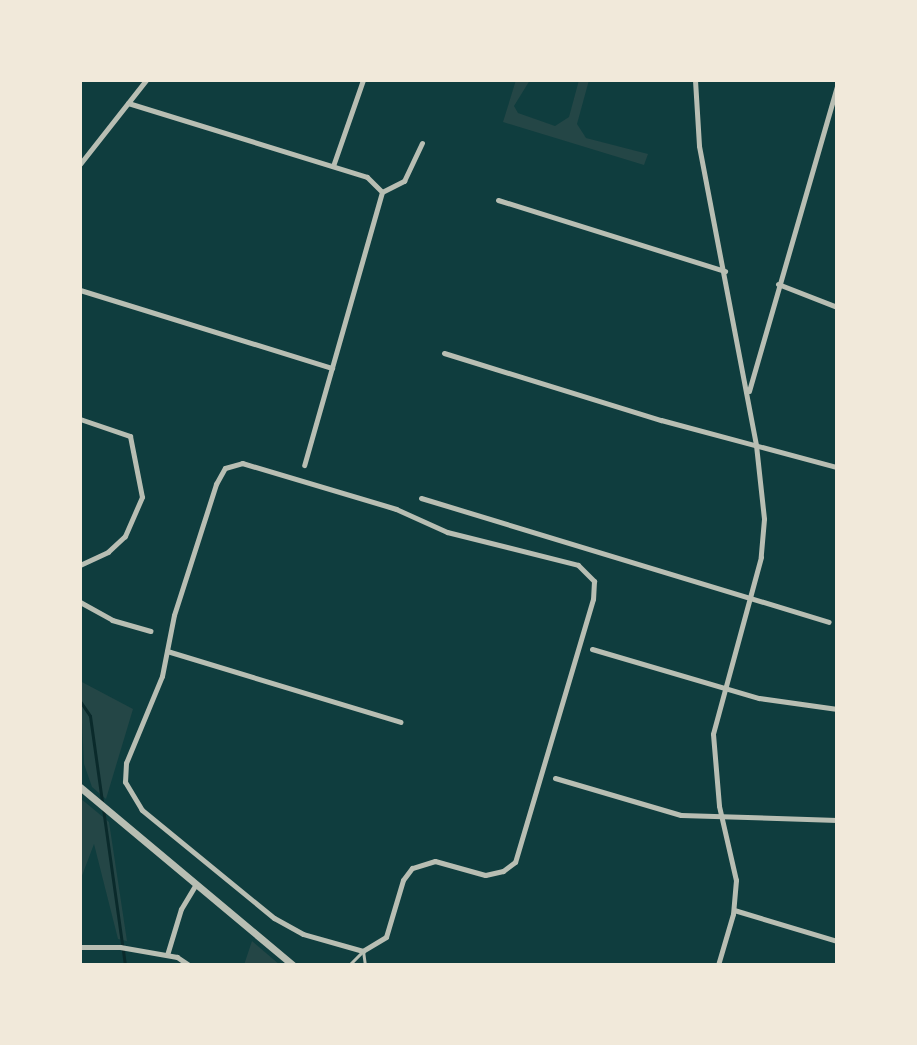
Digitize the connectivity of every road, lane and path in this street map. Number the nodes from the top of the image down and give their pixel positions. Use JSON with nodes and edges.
{"nodes":[{"id":1,"x":146,"y":80,"type":"edge"},
{"id":2,"x":363,"y":80,"type":"edge"},
{"id":3,"x":695,"y":80,"type":"edge"},
{"id":4,"x":837,"y":86,"type":"edge"},
{"id":5,"x":128,"y":103,"type":"junction"},
{"id":6,"x":422,"y":143,"type":"dead end"},
{"id":7,"x":80,"y":164,"type":"edge"},
{"id":8,"x":333,"y":166,"type":"junction"},
{"id":9,"x":382,"y":192,"type":"junction"},
{"id":10,"x":498,"y":200,"type":"dead end"},
{"id":11,"x":725,"y":271,"type":"junction"},
{"id":12,"x":778,"y":284,"type":"junction"},
{"id":13,"x":80,"y":290,"type":"edge"},
{"id":14,"x":837,"y":307,"type":"edge"},
{"id":15,"x":444,"y":353,"type":"dead end"},
{"id":16,"x":332,"y":368,"type":"junction"},
{"id":17,"x":747,"y":396,"type":"junction"},
{"id":18,"x":80,"y":419,"type":"edge"},
{"id":19,"x":756,"y":445,"type":"junction"},
{"id":20,"x":304,"y":465,"type":"dead end"},
{"id":21,"x":837,"y":467,"type":"edge"},
{"id":22,"x":421,"y":498,"type":"dead end"},
{"id":23,"x":80,"y":565,"type":"edge"},
{"id":24,"x":750,"y":598,"type":"junction"},
{"id":25,"x":80,"y":602,"type":"edge"},
{"id":26,"x":829,"y":622,"type":"dead end"},
{"id":27,"x":150,"y":631,"type":"dead end"},
{"id":28,"x":592,"y":649,"type":"dead end"},
{"id":29,"x":167,"y":651,"type":"junction"},
{"id":30,"x":725,"y":688,"type":"junction"},
{"id":31,"x":837,"y":709,"type":"edge"},
{"id":32,"x":400,"y":722,"type":"dead end"},
{"id":33,"x":555,"y":778,"type":"dead end"},
{"id":34,"x":80,"y":787,"type":"edge"},
{"id":35,"x":723,"y":817,"type":"junction"},
{"id":36,"x":837,"y":820,"type":"edge"},
{"id":37,"x":196,"y":884,"type":"junction"},
{"id":38,"x":734,"y":910,"type":"junction"},
{"id":39,"x":837,"y":941,"type":"edge"},
{"id":40,"x":80,"y":947,"type":"edge"},
{"id":41,"x":363,"y":951,"type":"junction"},
{"id":42,"x":167,"y":955,"type":"junction"},
{"id":43,"x":189,"y":965,"type":"edge"},
{"id":44,"x":293,"y":965,"type":"edge"},
{"id":45,"x":349,"y":965,"type":"edge"},
{"id":46,"x":365,"y":965,"type":"edge"},
{"id":47,"x":718,"y":965,"type":"edge"}],
"edges":[{"from":1,"to":5,"type":"street"},
{"from":2,"to":8,"type":"street"},
{"from":3,"to":11,"type":"street"},
{"from":4,"to":12,"type":"street"},
{"from":5,"to":7,"type":"street"},
{"from":5,"to":8,"type":"street"},
{"from":6,"to":9,"type":"street"},
{"from":8,"to":9,"type":"street"},
{"from":9,"to":16,"type":"street"},
{"from":10,"to":11,"type":"street"},
{"from":11,"to":17,"type":"street"},
{"from":12,"to":14,"type":"street"},
{"from":12,"to":17,"type":"street"},
{"from":13,"to":16,"type":"street"},
{"from":15,"to":19,"type":"street"},
{"from":16,"to":20,"type":"street"},
{"from":17,"to":19,"type":"street"},
{"from":18,"to":23,"type":"street"},
{"from":19,"to":21,"type":"street"},
{"from":19,"to":24,"type":"street"},
{"from":22,"to":24,"type":"street"},
{"from":24,"to":26,"type":"street"},
{"from":24,"to":30,"type":"street"},
{"from":25,"to":27,"type":"street"},
{"from":28,"to":30,"type":"street"},
{"from":29,"to":32,"type":"street"},
{"from":29,"to":41,"type":"street"},
{"from":29,"to":41,"type":"street"},
{"from":30,"to":31,"type":"street"},
{"from":30,"to":35,"type":"street"},
{"from":33,"to":35,"type":"street"},
{"from":34,"to":37,"type":"street"},
{"from":35,"to":36,"type":"street"},
{"from":35,"to":38,"type":"street"},
{"from":37,"to":42,"type":"street"},
{"from":37,"to":44,"type":"street"},
{"from":38,"to":39,"type":"street"},
{"from":38,"to":47,"type":"street"},
{"from":40,"to":42,"type":"street"},
{"from":41,"to":45,"type":"lane"},
{"from":41,"to":46,"type":"lane"},
{"from":42,"to":43,"type":"street"}]}
